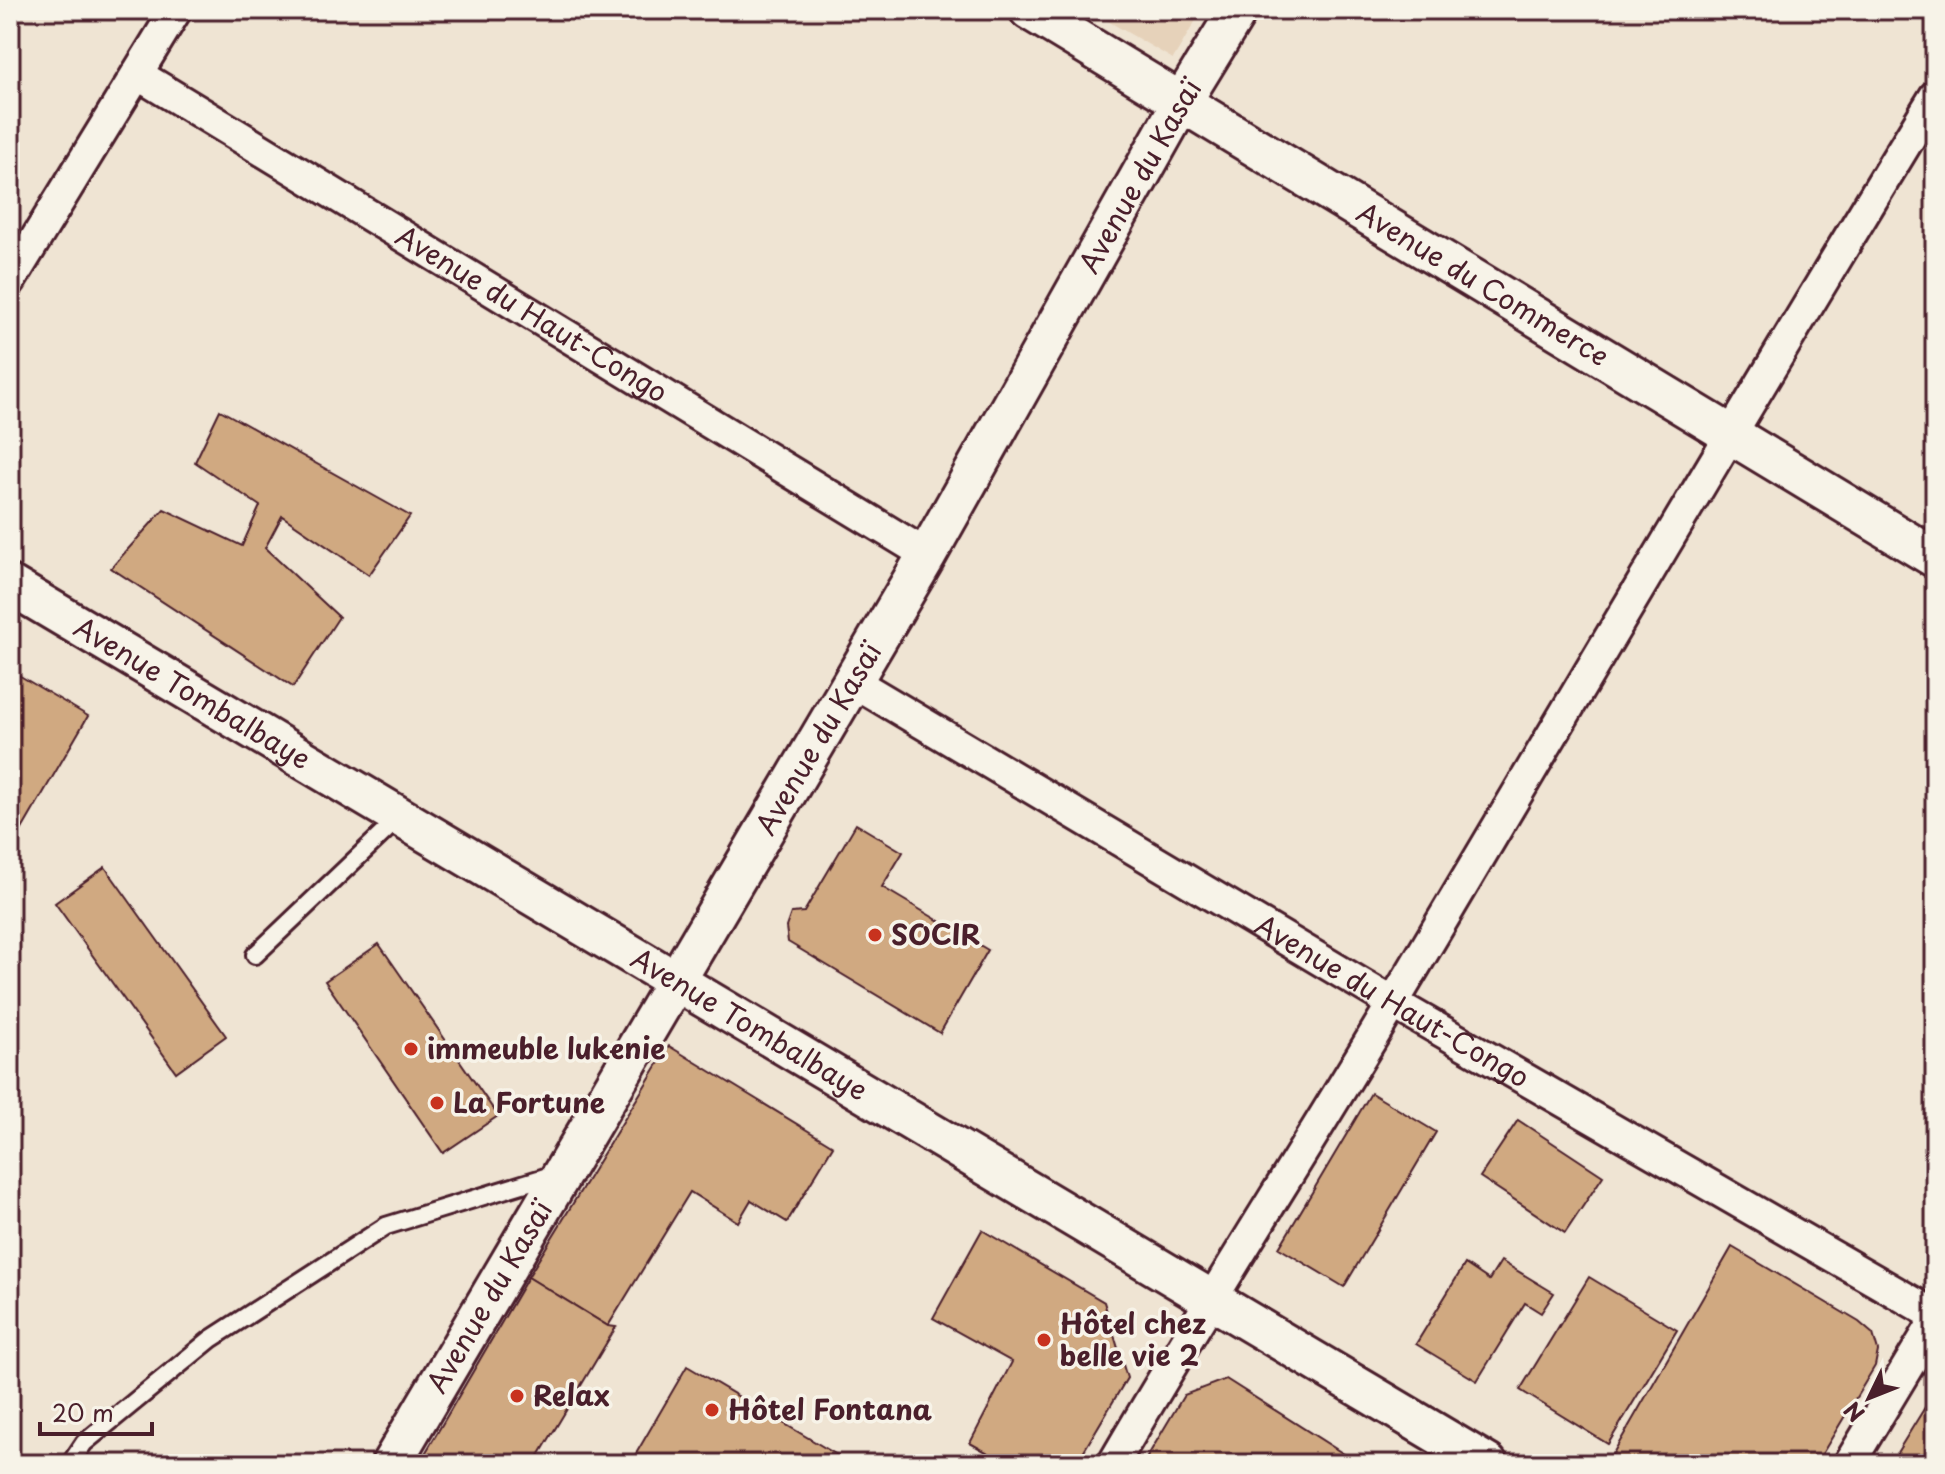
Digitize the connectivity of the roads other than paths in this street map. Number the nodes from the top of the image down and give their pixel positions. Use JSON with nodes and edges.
{"nodes":[{"id":1,"x":176,"y":10,"type":"edge"},
{"id":2,"x":1029,"y":10,"type":"edge"},
{"id":3,"x":1238,"y":10,"type":"edge"},
{"id":4,"x":137,"y":74,"type":"junction"},
{"id":5,"x":1935,"y":96,"type":"edge"},
{"id":6,"x":1181,"y":103,"type":"junction"},
{"id":7,"x":10,"y":281,"type":"edge"},
{"id":8,"x":1730,"y":430,"type":"junction"},
{"id":9,"x":927,"y":555,"type":"junction"},
{"id":10,"x":1935,"y":558,"type":"edge"},
{"id":11,"x":10,"y":585,"type":"edge"},
{"id":12,"x":852,"y":681,"type":"junction"},
{"id":13,"x":400,"y":817,"type":"junction"},
{"id":14,"x":255,"y":955,"type":"dead end"},
{"id":15,"x":675,"y":980,"type":"junction"},
{"id":16,"x":1393,"y":1003,"type":"junction"},
{"id":17,"x":562,"y":1171,"type":"junction"},
{"id":18,"x":1208,"y":1301,"type":"junction"},
{"id":19,"x":1935,"y":1318,"type":"edge"},
{"id":20,"x":70,"y":1464,"type":"edge"},
{"id":21,"x":391,"y":1464,"type":"edge"},
{"id":22,"x":1113,"y":1464,"type":"edge"},
{"id":23,"x":1488,"y":1464,"type":"edge"},
{"id":24,"x":1849,"y":1464,"type":"edge"}],
"edges":[{"from":1,"to":4,"type":"street"},
{"from":2,"to":6,"type":"street","name":"Avenue du Commerce"},
{"from":3,"to":6,"type":"street","name":"Avenue du Kasaï"},
{"from":4,"to":7,"type":"street"},
{"from":4,"to":9,"type":"street","name":"Avenue du Haut-Congo"},
{"from":5,"to":8,"type":"street"},
{"from":6,"to":8,"type":"street","name":"Avenue du Commerce"},
{"from":6,"to":9,"type":"street","name":"Avenue du Kasaï"},
{"from":8,"to":10,"type":"street","name":"Avenue du Commerce"},
{"from":8,"to":16,"type":"street"},
{"from":9,"to":12,"type":"street","name":"Avenue du Kasaï"},
{"from":11,"to":13,"type":"street","name":"Avenue Tombalbaye"},
{"from":12,"to":15,"type":"street","name":"Avenue du Kasaï"},
{"from":12,"to":16,"type":"street","name":"Avenue du Haut-Congo"},
{"from":13,"to":14,"type":"lane"},
{"from":13,"to":15,"type":"street","name":"Avenue Tombalbaye"},
{"from":15,"to":17,"type":"street","name":"Avenue du Kasaï"},
{"from":15,"to":18,"type":"street","name":"Avenue Tombalbaye"},
{"from":16,"to":18,"type":"street"},
{"from":16,"to":19,"type":"street","name":"Avenue du Haut-Congo"},
{"from":17,"to":20,"type":"lane"},
{"from":17,"to":21,"type":"street","name":"Avenue du Kasaï"},
{"from":18,"to":22,"type":"street"},
{"from":18,"to":23,"type":"street","name":"Avenue Tombalbaye"},
{"from":19,"to":24,"type":"street"}]}
